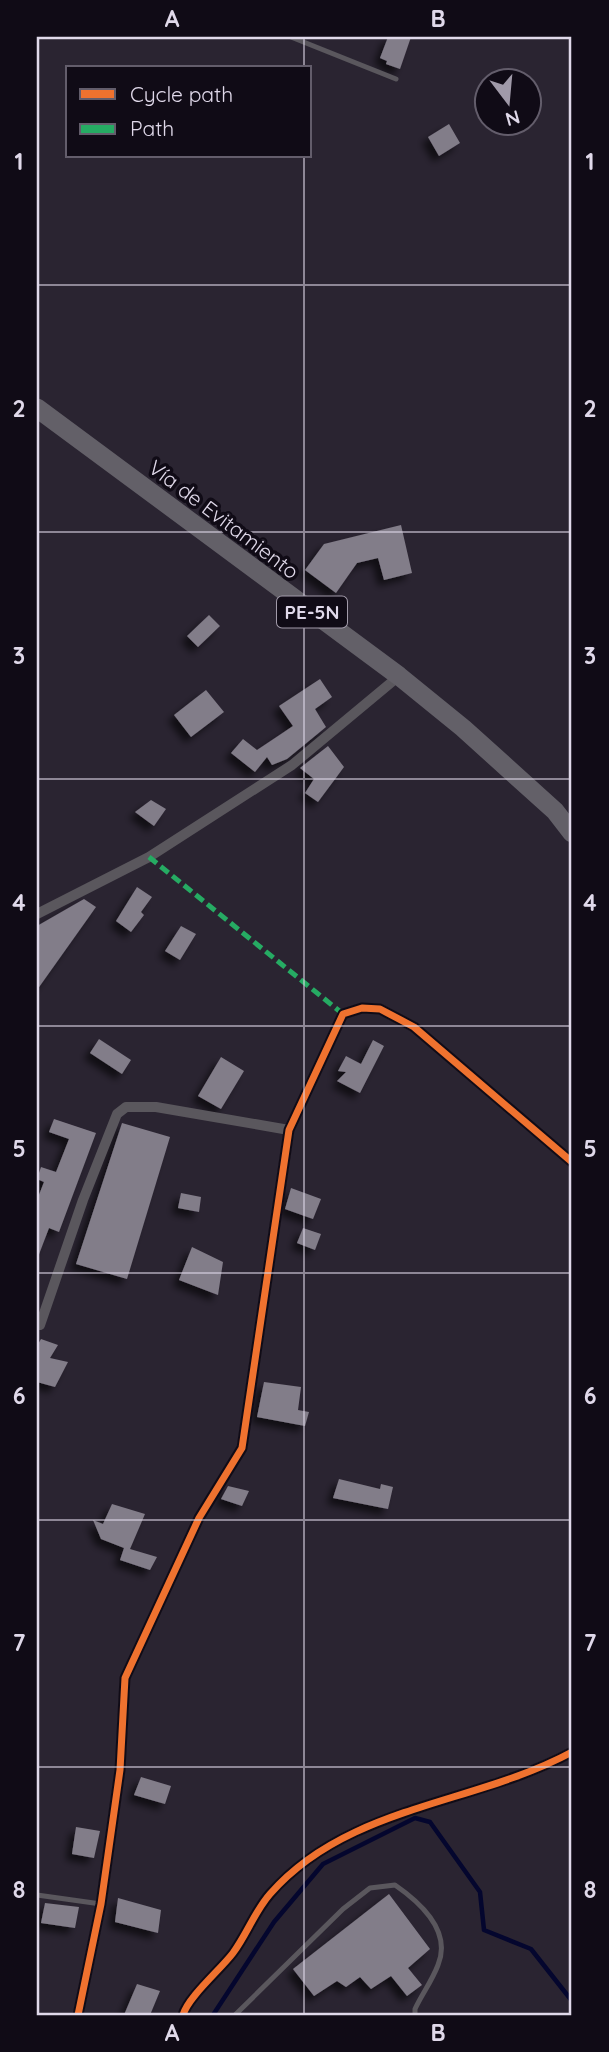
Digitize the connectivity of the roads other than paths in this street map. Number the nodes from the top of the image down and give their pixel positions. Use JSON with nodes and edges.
{"nodes":[{"id":1,"x":291,"y":37,"type":"edge"},
{"id":2,"x":396,"y":79,"type":"dead end"},
{"id":3,"x":37,"y":408,"type":"edge"},
{"id":4,"x":399,"y":676,"type":"junction"},
{"id":5,"x":572,"y":834,"type":"edge"},
{"id":6,"x":37,"y":914,"type":"edge"},
{"id":7,"x":289,"y":1130,"type":"junction"},
{"id":8,"x":572,"y":1162,"type":"edge"},
{"id":9,"x":40,"y":1325,"type":"dead end"},
{"id":10,"x":572,"y":1752,"type":"edge"},
{"id":11,"x":37,"y":1895,"type":"edge"},
{"id":12,"x":101,"y":1904,"type":"junction"},
{"id":13,"x":78,"y":2015,"type":"edge"},
{"id":14,"x":183,"y":2015,"type":"edge"},
{"id":15,"x":235,"y":2015,"type":"edge"},
{"id":16,"x":415,"y":2015,"type":"edge"}],
"edges":[{"from":1,"to":2,"type":"lane"},
{"from":3,"to":4,"type":"highway","name":"Vía de Evitamiento","number":"PE-5N"},
{"from":4,"to":5,"type":"highway","name":"Vía de Evitamiento","number":"PE-5N"},
{"from":4,"to":6,"type":"street"},
{"from":7,"to":8,"type":"street"},
{"from":7,"to":9,"type":"street"},
{"from":7,"to":12,"type":"street"},
{"from":10,"to":14,"type":"street"},
{"from":11,"to":12,"type":"lane"},
{"from":12,"to":13,"type":"street"},
{"from":15,"to":16,"type":"lane"}]}
